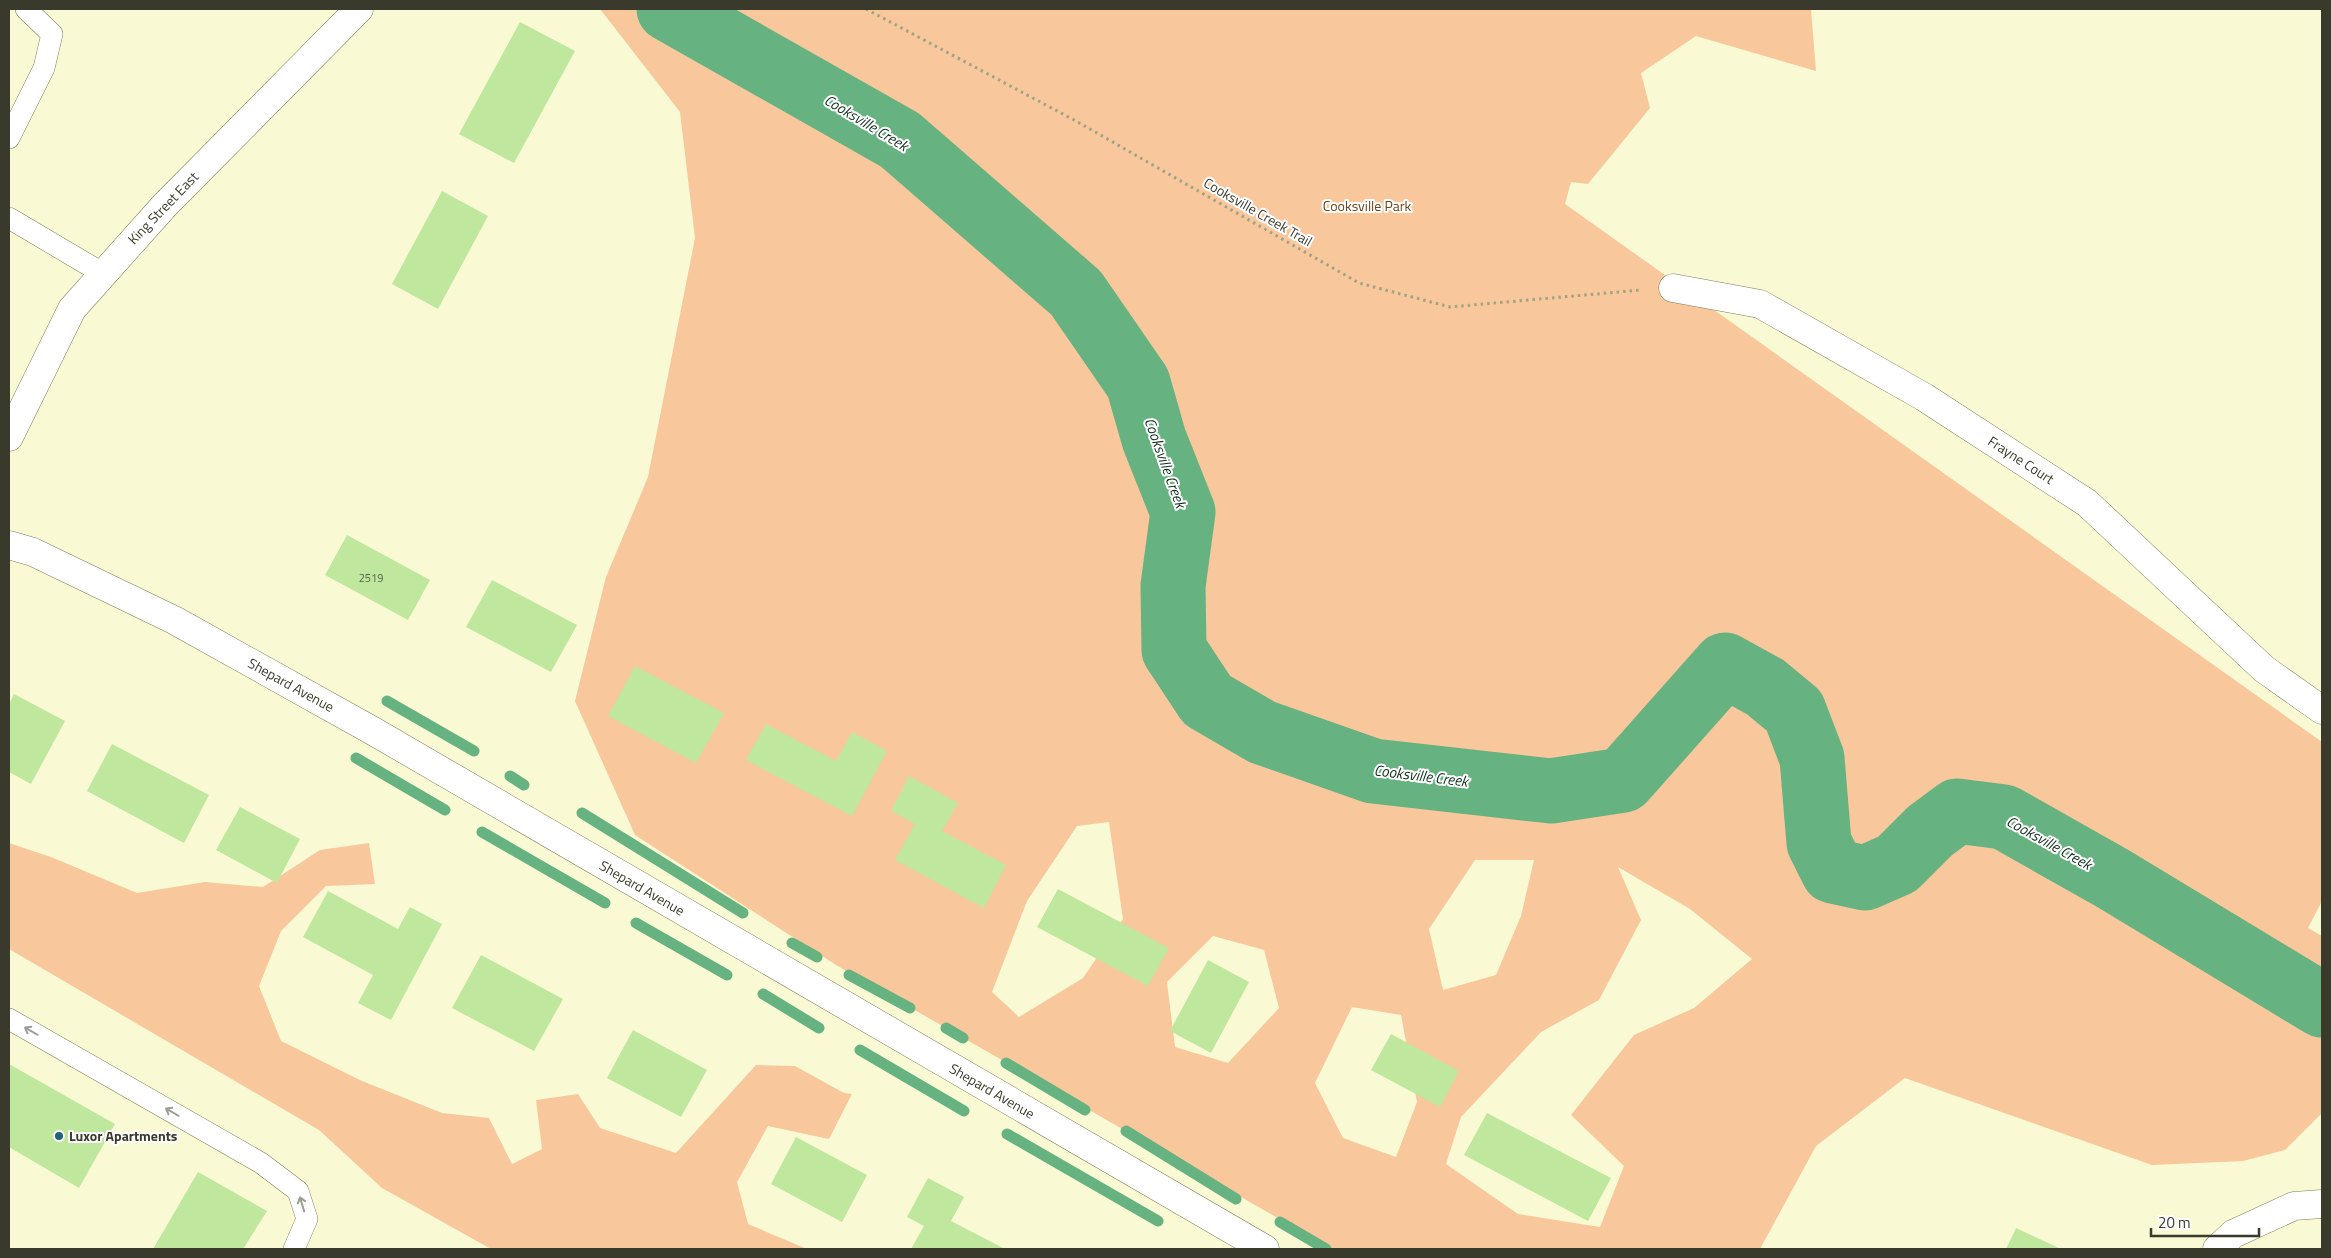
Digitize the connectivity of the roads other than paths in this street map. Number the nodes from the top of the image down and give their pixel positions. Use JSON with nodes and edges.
{"nodes":[{"id":1,"x":26,"y":9,"type":"edge"},
{"id":2,"x":359,"y":9,"type":"edge"},
{"id":3,"x":9,"y":138,"type":"edge"},
{"id":4,"x":9,"y":218,"type":"edge"},
{"id":5,"x":102,"y":272,"type":"junction"},
{"id":6,"x":1673,"y":288,"type":"road end"},
{"id":7,"x":9,"y":437,"type":"edge"},
{"id":8,"x":9,"y":545,"type":"edge"},
{"id":9,"x":2322,"y":710,"type":"edge"},
{"id":10,"x":9,"y":1019,"type":"edge"},
{"id":11,"x":2322,"y":1204,"type":"edge"},
{"id":12,"x":294,"y":1249,"type":"edge"},
{"id":13,"x":1265,"y":1249,"type":"edge"},
{"id":14,"x":2217,"y":1249,"type":"edge"}],
"edges":[{"from":1,"to":3,"type":"lane"},
{"from":2,"to":5,"type":"street","name":"King Street East"},
{"from":4,"to":5,"type":"lane"},
{"from":5,"to":7,"type":"street","name":"King Street East"},
{"from":6,"to":9,"type":"street","name":"Frayne Court"},
{"from":8,"to":13,"type":"street","name":"Shepard Avenue"},
{"from":12,"to":10,"type":"lane","one_way":true},
{"from":11,"to":14,"type":"street"}]}
